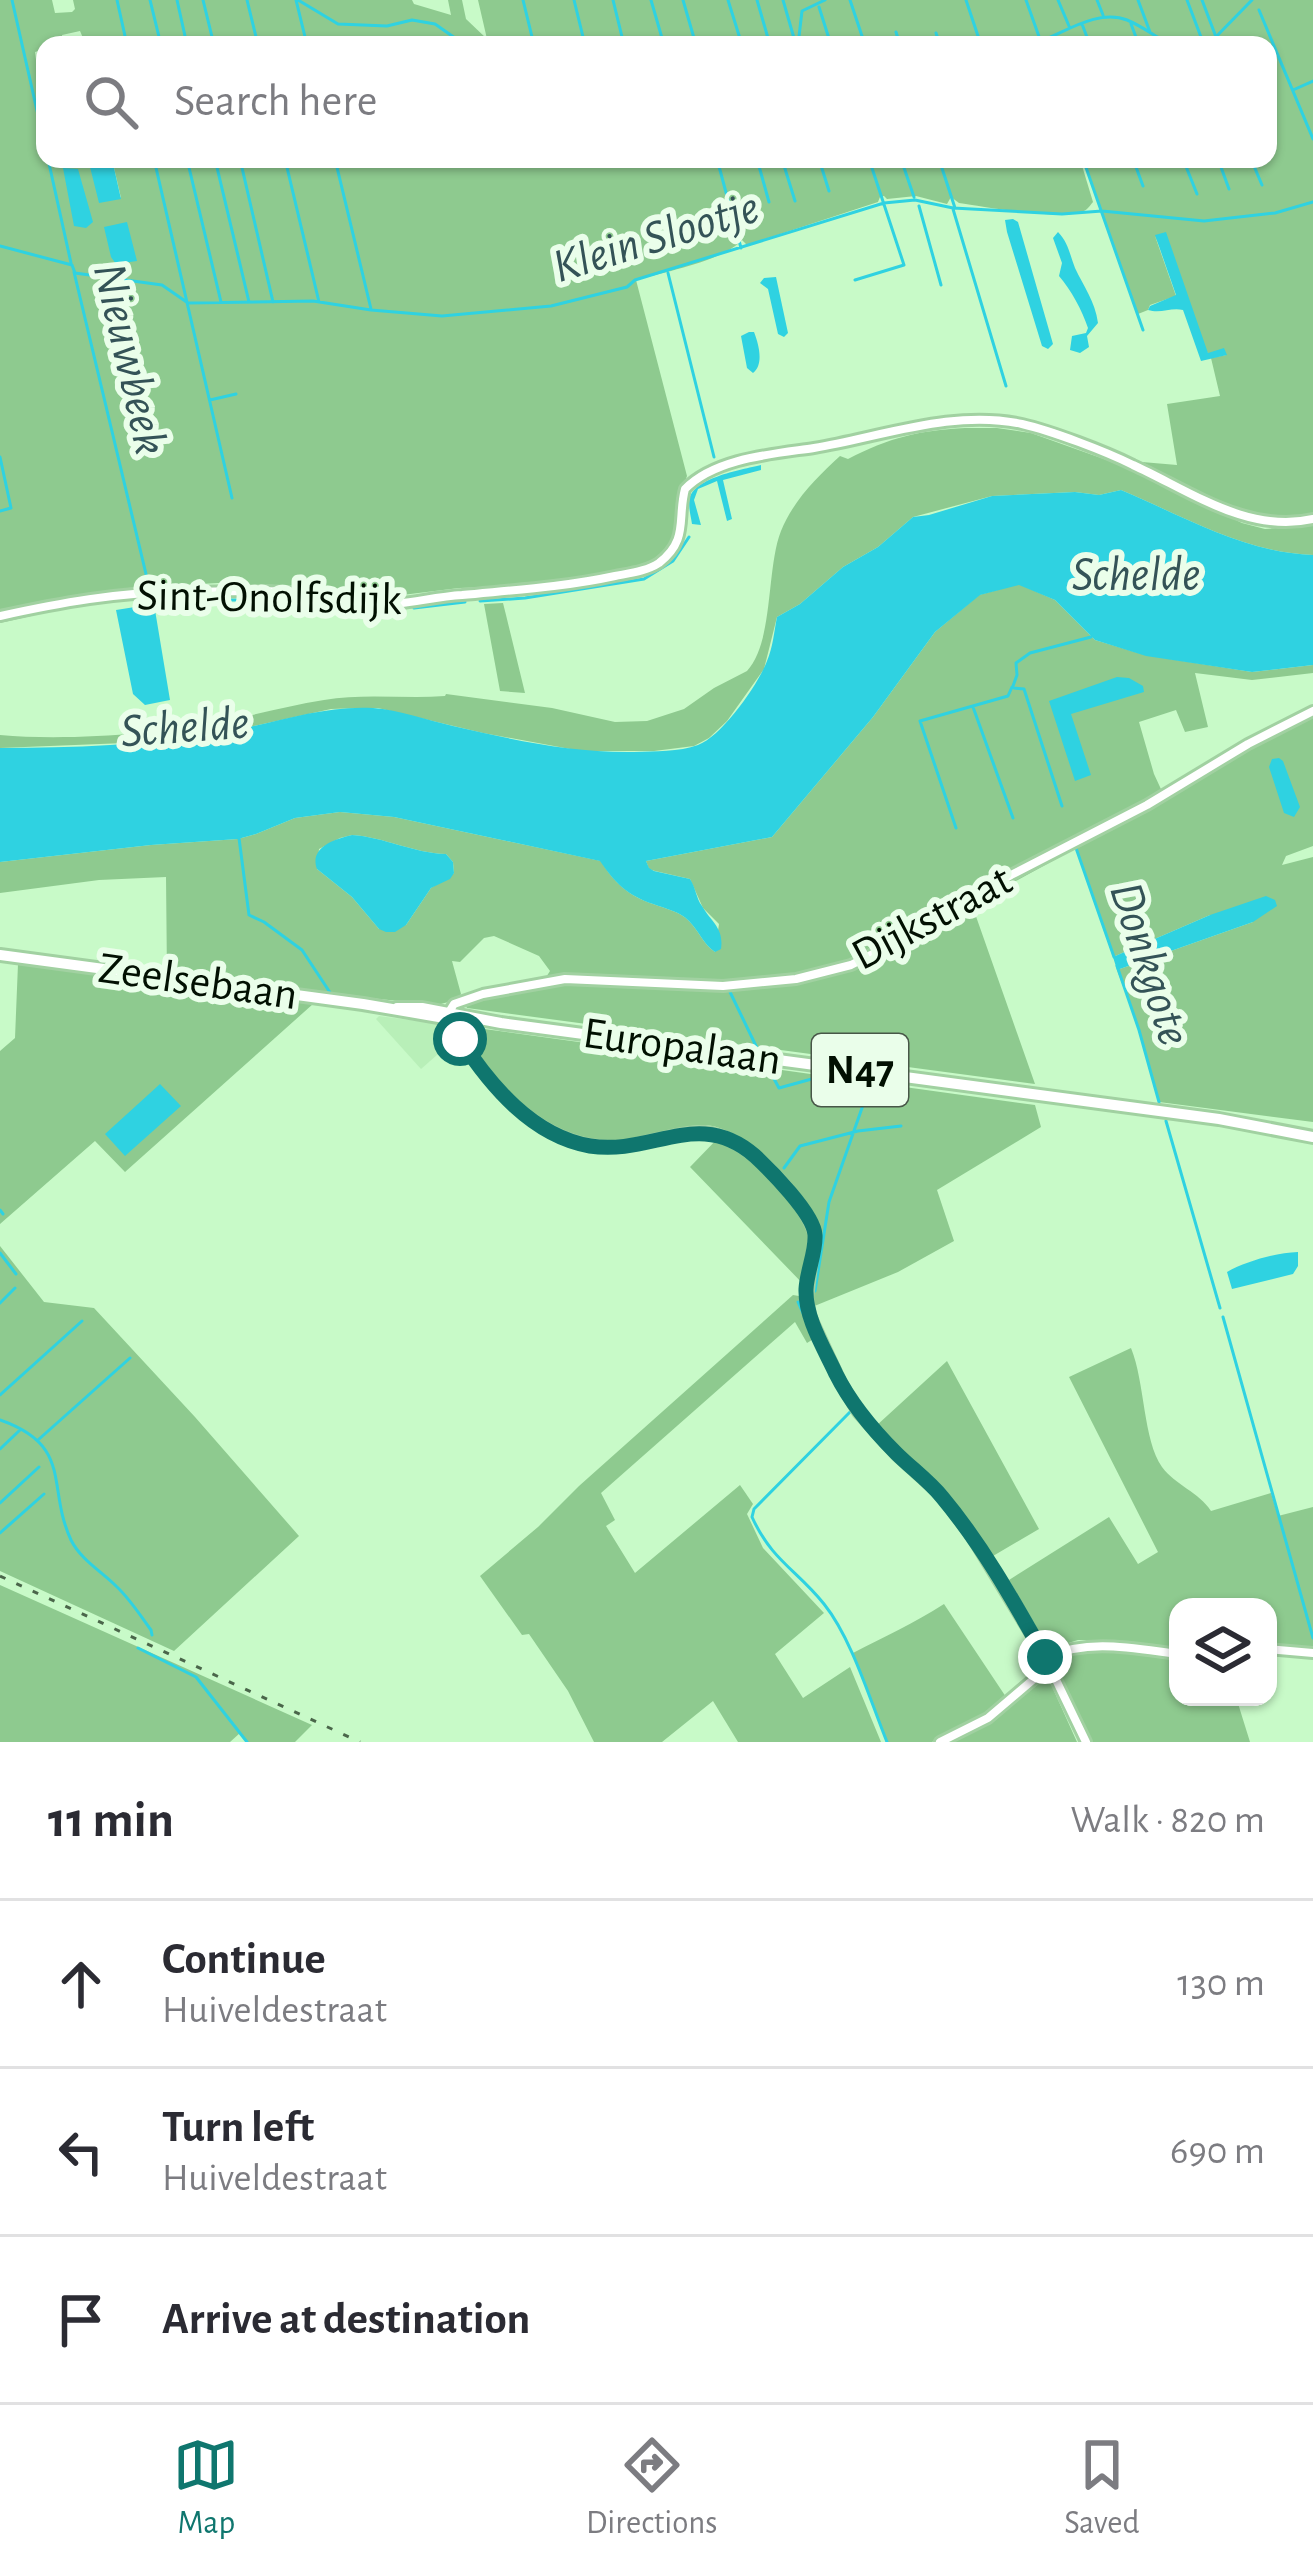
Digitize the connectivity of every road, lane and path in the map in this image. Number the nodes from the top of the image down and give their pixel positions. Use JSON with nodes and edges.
{"nodes":[{"id":1,"x":1313,"y":519,"type":"edge"},
{"id":2,"x":0,"y":616,"type":"edge"},
{"id":3,"x":1313,"y":711,"type":"edge"},
{"id":4,"x":0,"y":955,"type":"edge"},
{"id":5,"x":449,"y":1015,"type":"junction"},
{"id":6,"x":501,"y":1022,"type":"joint"},
{"id":7,"x":1313,"y":1134,"type":"edge"},
{"id":8,"x":1277,"y":1650,"type":"edge"},
{"id":9,"x":1169,"y":1653,"type":"edge"},
{"id":10,"x":1313,"y":1653,"type":"edge"},
{"id":11,"x":1047,"y":1662,"type":"junction"},
{"id":12,"x":940,"y":1742,"type":"edge"},
{"id":13,"x":1086,"y":1742,"type":"edge"}],
"edges":[{"from":1,"to":2,"type":"street","name":"Sint-Onolfsdijk"},
{"from":3,"to":5,"type":"street","name":"Dijkstraat"},
{"from":4,"to":5,"type":"main road","name":"Zeelsebaan","number":"N47"},
{"from":5,"to":6,"type":"main road","name":"Zeelsebaan","number":"N47"},
{"from":5,"to":11,"type":"street"},
{"from":6,"to":7,"type":"main road","name":"Europalaan","number":"N47"},
{"from":8,"to":10,"type":"street"},
{"from":9,"to":11,"type":"street"},
{"from":11,"to":12,"type":"street"},
{"from":11,"to":13,"type":"street"}]}
